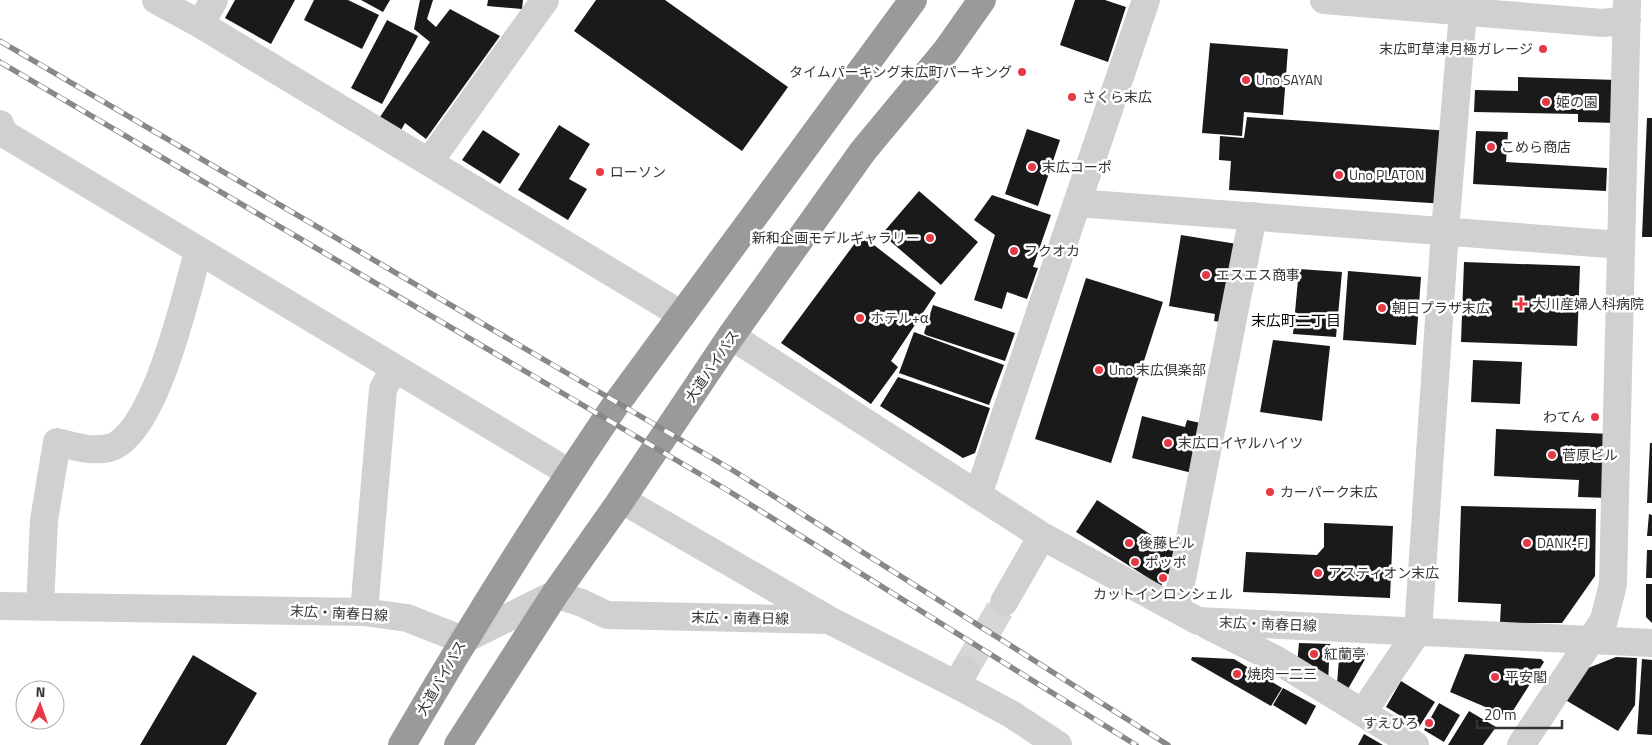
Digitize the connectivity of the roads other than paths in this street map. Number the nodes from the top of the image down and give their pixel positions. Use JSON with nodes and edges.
{"nodes":[{"id":1,"x":156,"y":0,"type":"edge"},
{"id":2,"x":214,"y":0,"type":"edge"},
{"id":3,"x":545,"y":0,"type":"edge"},
{"id":4,"x":913,"y":0,"type":"edge"},
{"id":5,"x":982,"y":0,"type":"edge"},
{"id":6,"x":1146,"y":0,"type":"edge"},
{"id":7,"x":1324,"y":0,"type":"edge"},
{"id":8,"x":1627,"y":10,"type":"edge"},
{"id":9,"x":1463,"y":12,"type":"junction"},
{"id":10,"x":200,"y":24,"type":"junction"},
{"id":11,"x":0,"y":124,"type":"edge"},
{"id":12,"x":429,"y":162,"type":"junction"},
{"id":13,"x":1077,"y":203,"type":"junction"},
{"id":14,"x":1253,"y":216,"type":"junction"},
{"id":15,"x":1445,"y":231,"type":"junction"},
{"id":16,"x":1621,"y":245,"type":"junction"},
{"id":17,"x":198,"y":252,"type":"junction"},
{"id":18,"x":682,"y":315,"type":"junction"},
{"id":19,"x":732,"y":336,"type":"junction"},
{"id":20,"x":394,"y":369,"type":"junction"},
{"id":21,"x":568,"y":472,"type":"junction"},
{"id":22,"x":978,"y":495,"type":"junction"},
{"id":23,"x":622,"y":500,"type":"junction"},
{"id":24,"x":1042,"y":536,"type":"junction"},
{"id":25,"x":555,"y":594,"type":"junction"},
{"id":26,"x":1004,"y":602,"type":"tunnel mouth"},
{"id":27,"x":0,"y":606,"type":"edge"},
{"id":28,"x":40,"y":606,"type":"junction"},
{"id":29,"x":364,"y":612,"type":"junction"},
{"id":30,"x":1187,"y":615,"type":"junction"},
{"id":31,"x":829,"y":620,"type":"junction"},
{"id":32,"x":1418,"y":631,"type":"junction"},
{"id":33,"x":463,"y":640,"type":"junction"},
{"id":34,"x":1591,"y":642,"type":"junction"},
{"id":35,"x":1652,"y":644,"type":"edge"},
{"id":36,"x":1363,"y":712,"type":"junction"},
{"id":37,"x":402,"y":745,"type":"edge"},
{"id":38,"x":458,"y":745,"type":"edge"},
{"id":39,"x":1058,"y":745,"type":"edge"},
{"id":40,"x":1415,"y":745,"type":"edge"},
{"id":41,"x":1521,"y":745,"type":"edge"}],
"edges":[{"from":1,"to":10,"type":"street"},
{"from":2,"to":10,"type":"street"},
{"from":3,"to":12,"type":"street"},
{"from":4,"to":18,"type":"highway","name":"大道バイパス"},
{"from":5,"to":19,"type":"highway","name":"大道バイパス"},
{"from":6,"to":13,"type":"street"},
{"from":7,"to":9,"type":"street"},
{"from":8,"to":9,"type":"street"},
{"from":8,"to":16,"type":"street"},
{"from":9,"to":15,"type":"street"},
{"from":10,"to":12,"type":"street"},
{"from":11,"to":17,"type":"street"},
{"from":12,"to":18,"type":"street"},
{"from":13,"to":14,"type":"street"},
{"from":13,"to":22,"type":"street"},
{"from":14,"to":15,"type":"street"},
{"from":14,"to":30,"type":"street"},
{"from":15,"to":16,"type":"street"},
{"from":15,"to":32,"type":"street"},
{"from":16,"to":34,"type":"street"},
{"from":17,"to":20,"type":"street"},
{"from":17,"to":28,"type":"street"},
{"from":18,"to":21,"type":"highway","name":"大道バイパス"},
{"from":19,"to":22,"type":"street","name":"末広・南春日線"},
{"from":19,"to":23,"type":"highway","name":"大道バイパス"},
{"from":20,"to":21,"type":"street"},
{"from":20,"to":29,"type":"street"},
{"from":21,"to":33,"type":"highway","name":"大道バイパス"},
{"from":22,"to":24,"type":"street","name":"末広・南春日線"},
{"from":23,"to":25,"type":"highway","name":"大道バイパス"},
{"from":23,"to":31,"type":"street"},
{"from":24,"to":26,"type":"street"},
{"from":24,"to":30,"type":"street","name":"末広・南春日線"},
{"from":25,"to":31,"type":"street","name":"末広・南春日線"},
{"from":25,"to":33,"type":"street"},
{"from":25,"to":38,"type":"highway","name":"大道バイパス"},
{"from":27,"to":28,"type":"street","name":"末広・南春日線"},
{"from":28,"to":29,"type":"street","name":"末広・南春日線"},
{"from":29,"to":33,"type":"street","name":"末広・南春日線"},
{"from":30,"to":32,"type":"street","name":"末広・南春日線"},
{"from":30,"to":36,"type":"street"},
{"from":31,"to":39,"type":"street","name":"末広・南春日線"},
{"from":32,"to":34,"type":"street","name":"末広・南春日線"},
{"from":32,"to":36,"type":"street"},
{"from":33,"to":37,"type":"highway","name":"大道バイパス"},
{"from":34,"to":35,"type":"street","name":"末広・南春日線"},
{"from":34,"to":41,"type":"street"},
{"from":36,"to":40,"type":"street"}]}
